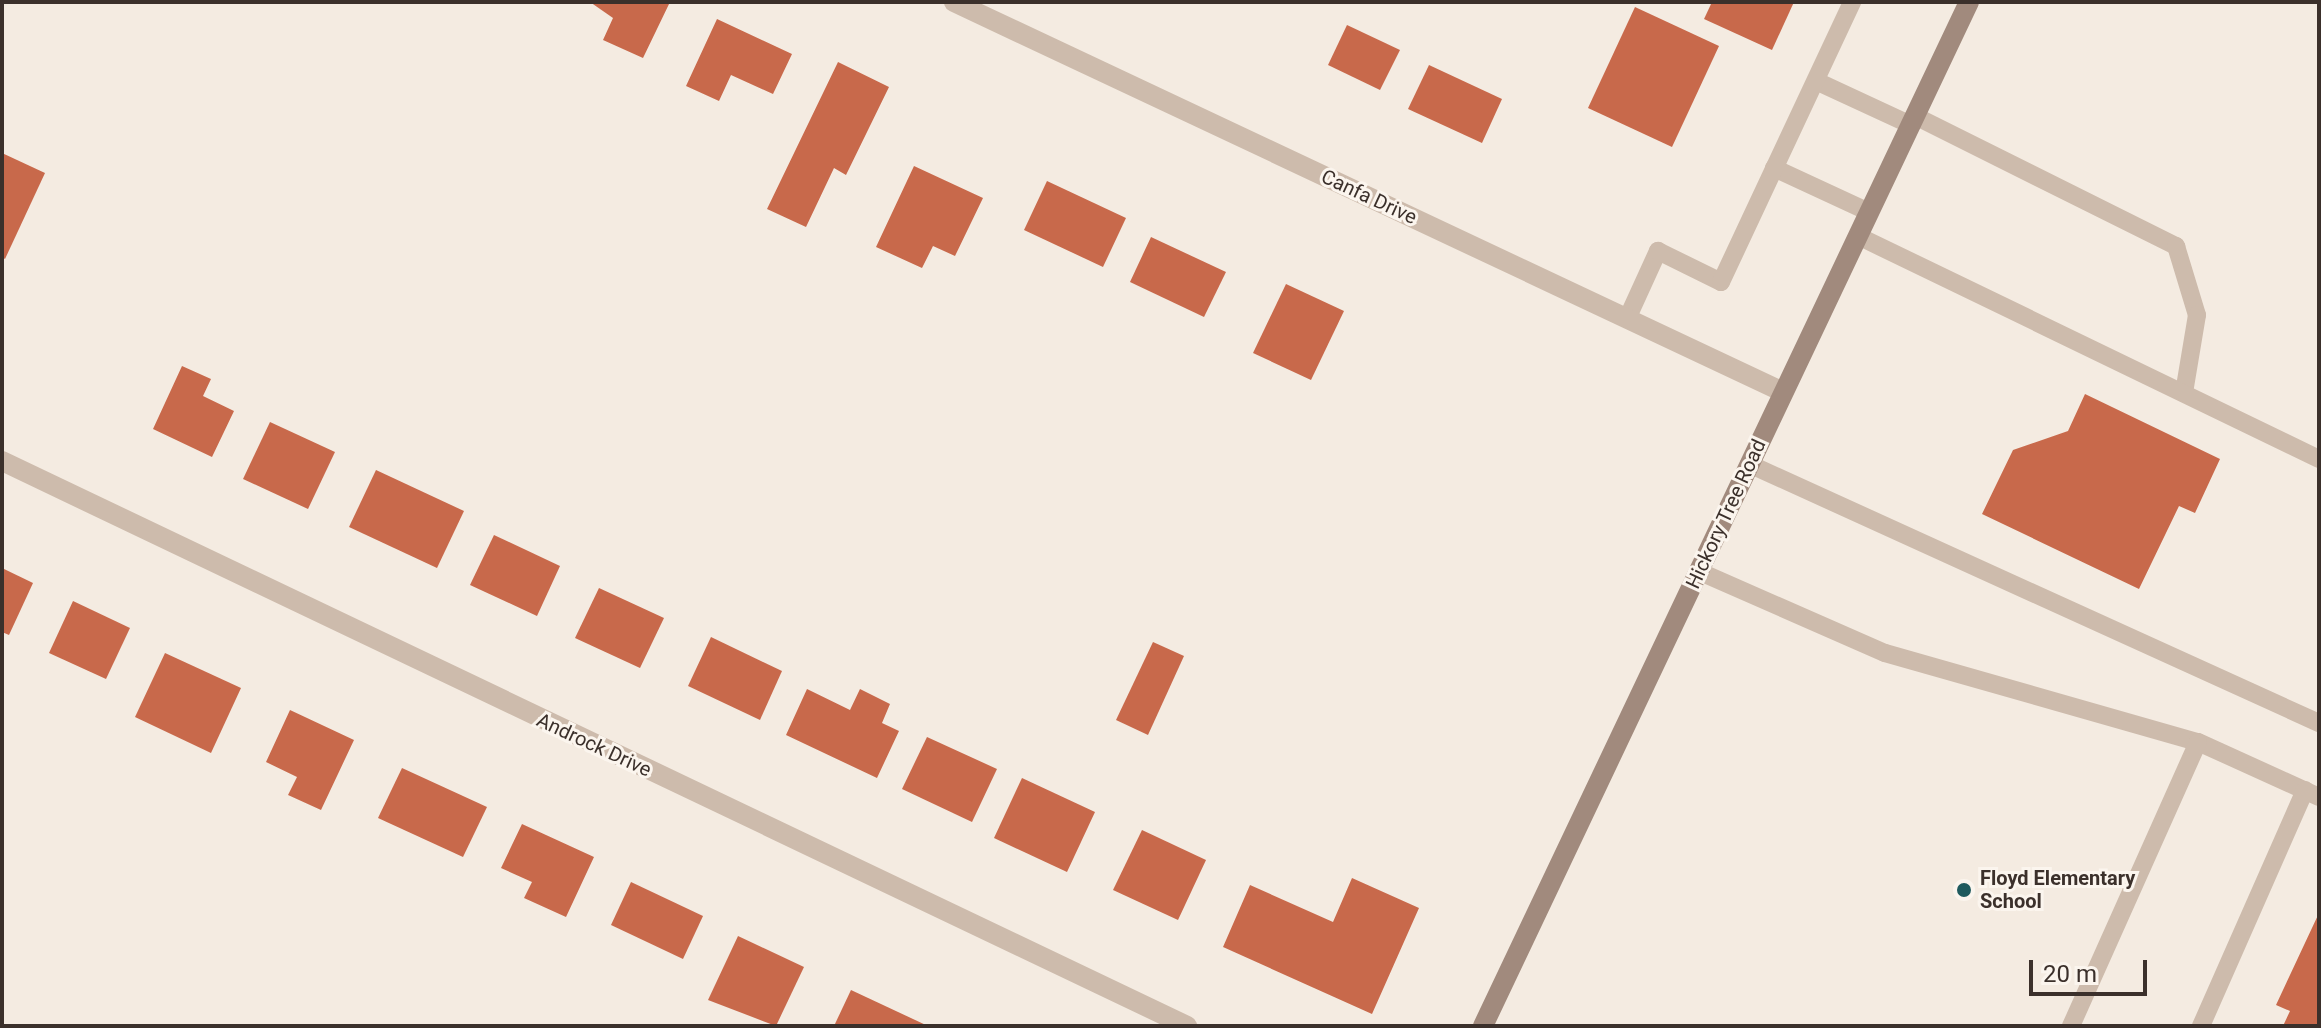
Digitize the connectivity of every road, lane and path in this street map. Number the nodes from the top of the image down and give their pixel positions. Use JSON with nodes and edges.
{"nodes":[{"id":1,"x":954,"y":2,"type":"edge"},
{"id":2,"x":1852,"y":2,"type":"edge"},
{"id":3,"x":1969,"y":2,"type":"edge"},
{"id":4,"x":1816,"y":81,"type":"junction"},
{"id":5,"x":1913,"y":120,"type":"junction"},
{"id":6,"x":1774,"y":168,"type":"junction"},
{"id":7,"x":1869,"y":212,"type":"junction"},
{"id":8,"x":1858,"y":236,"type":"junction"},
{"id":9,"x":1627,"y":319,"type":"junction"},
{"id":10,"x":1783,"y":392,"type":"junction"},
{"id":11,"x":2184,"y":393,"type":"junction"},
{"id":12,"x":2319,"y":459,"type":"edge"},
{"id":13,"x":2,"y":461,"type":"edge"},
{"id":14,"x":1749,"y":464,"type":"junction"},
{"id":15,"x":1698,"y":571,"type":"junction"},
{"id":16,"x":2319,"y":723,"type":"edge"},
{"id":17,"x":2198,"y":742,"type":"junction"},
{"id":18,"x":2312,"y":794,"type":"edge"},
{"id":19,"x":1187,"y":1026,"type":"edge"},
{"id":20,"x":1483,"y":1026,"type":"edge"},
{"id":21,"x":2071,"y":1026,"type":"edge"},
{"id":22,"x":2201,"y":1026,"type":"edge"}],
"edges":[{"from":1,"to":9,"type":"street","name":"Canfa Drive"},
{"from":2,"to":4,"type":"lane"},
{"from":3,"to":5,"type":"street","name":"Hickory Tree Road"},
{"from":4,"to":5,"type":"lane"},
{"from":4,"to":6,"type":"lane"},
{"from":5,"to":7,"type":"street","name":"Hickory Tree Road"},
{"from":5,"to":11,"type":"lane"},
{"from":6,"to":7,"type":"lane"},
{"from":6,"to":9,"type":"lane"},
{"from":7,"to":8,"type":"street","name":"Hickory Tree Road"},
{"from":8,"to":10,"type":"street","name":"Hickory Tree Road"},
{"from":8,"to":11,"type":"lane"},
{"from":9,"to":10,"type":"street","name":"Canfa Drive"},
{"from":10,"to":14,"type":"street","name":"Hickory Tree Road"},
{"from":11,"to":12,"type":"lane"},
{"from":13,"to":19,"type":"street","name":"Androck Drive"},
{"from":14,"to":15,"type":"street","name":"Hickory Tree Road"},
{"from":14,"to":16,"type":"lane"},
{"from":15,"to":17,"type":"lane"},
{"from":15,"to":20,"type":"street","name":"Hickory Tree Road"},
{"from":17,"to":18,"type":"lane"},
{"from":17,"to":21,"type":"lane"},
{"from":18,"to":22,"type":"lane"}]}
